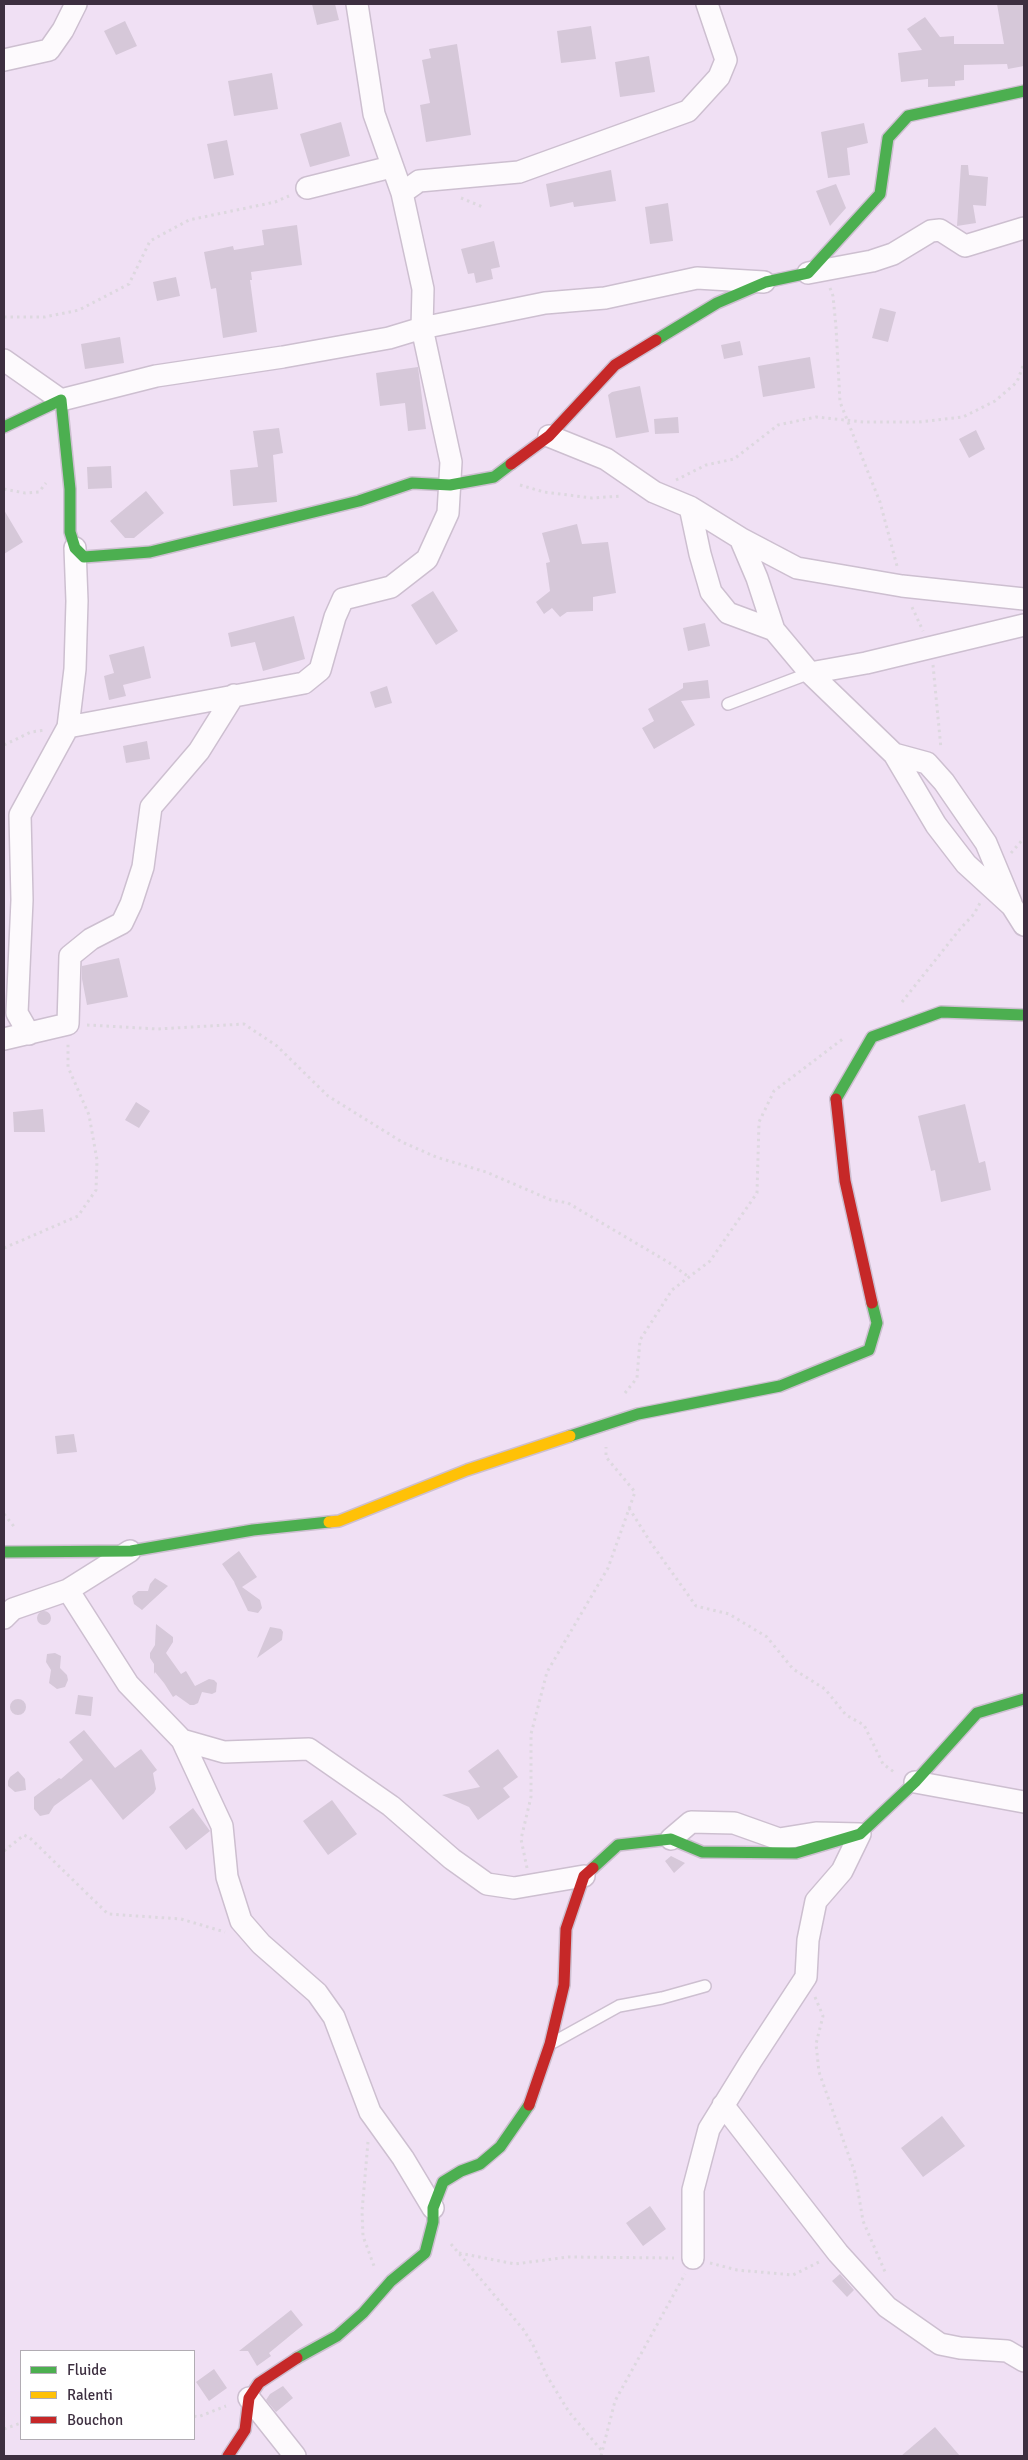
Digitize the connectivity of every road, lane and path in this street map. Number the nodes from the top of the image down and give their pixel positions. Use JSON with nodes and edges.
{"nodes":[{"id":1,"x":76,"y":4,"type":"edge"},
{"id":2,"x":707,"y":4,"type":"edge"},
{"id":3,"x":359,"y":5,"type":"edge"},
{"id":4,"x":4,"y":60,"type":"edge"},
{"id":5,"x":1024,"y":91,"type":"edge"},
{"id":6,"x":391,"y":166,"type":"junction"},
{"id":7,"x":307,"y":188,"type":"joint"},
{"id":8,"x":402,"y":193,"type":"junction"},
{"id":9,"x":1024,"y":228,"type":"edge"},
{"id":10,"x":814,"y":272,"type":"junction"},
{"id":11,"x":766,"y":282,"type":"junction"},
{"id":12,"x":4,"y":316,"type":"edge"},
{"id":13,"x":422,"y":328,"type":"junction"},
{"id":14,"x":4,"y":360,"type":"edge"},
{"id":15,"x":1024,"y":363,"type":"edge"},
{"id":16,"x":61,"y":400,"type":"junction"},
{"id":17,"x":849,"y":420,"type":"junction"},
{"id":18,"x":4,"y":427,"type":"edge"},
{"id":19,"x":549,"y":436,"type":"junction"},
{"id":20,"x":67,"y":453,"type":"junction"},
{"id":21,"x":494,"y":477,"type":"junction"},
{"id":22,"x":450,"y":485,"type":"junction"},
{"id":23,"x":4,"y":489,"type":"edge"},
{"id":24,"x":654,"y":492,"type":"junction"},
{"id":25,"x":690,"y":507,"type":"junction"},
{"id":26,"x":740,"y":538,"type":"junction"},
{"id":27,"x":75,"y":548,"type":"junction"},
{"id":28,"x":902,"y":586,"type":"junction"},
{"id":29,"x":1024,"y":599,"type":"edge"},
{"id":30,"x":1024,"y":625,"type":"edge"},
{"id":31,"x":774,"y":630,"type":"junction"},
{"id":32,"x":931,"y":648,"type":"junction"},
{"id":33,"x":810,"y":674,"type":"junction"},
{"id":34,"x":234,"y":695,"type":"junction"},
{"id":35,"x":728,"y":704,"type":"dead end"},
{"id":36,"x":68,"y":727,"type":"junction"},
{"id":37,"x":4,"y":745,"type":"edge"},
{"id":38,"x":894,"y":754,"type":"junction"},
{"id":39,"x":944,"y":782,"type":"junction"},
{"id":40,"x":1024,"y":838,"type":"edge"},
{"id":41,"x":994,"y":877,"type":"junction"},
{"id":42,"x":1024,"y":925,"type":"edge"},
{"id":43,"x":898,"y":1007,"type":"dead end"},
{"id":44,"x":1024,"y":1015,"type":"edge"},
{"id":45,"x":68,"y":1024,"type":"junction"},
{"id":46,"x":29,"y":1034,"type":"junction"},
{"id":47,"x":848,"y":1036,"type":"dead end"},
{"id":48,"x":4,"y":1039,"type":"edge"},
{"id":49,"x":4,"y":1248,"type":"edge"},
{"id":50,"x":689,"y":1277,"type":"junction"},
{"id":51,"x":624,"y":1395,"type":"dead end"},
{"id":52,"x":606,"y":1425,"type":"junction"},
{"id":53,"x":629,"y":1508,"type":"junction"},
{"id":54,"x":131,"y":1550,"type":"junction"},
{"id":55,"x":4,"y":1552,"type":"edge"},
{"id":56,"x":68,"y":1590,"type":"junction"},
{"id":57,"x":4,"y":1618,"type":"edge"},
{"id":58,"x":1024,"y":1699,"type":"edge"},
{"id":59,"x":182,"y":1740,"type":"junction"},
{"id":60,"x":915,"y":1782,"type":"junction"},
{"id":61,"x":1024,"y":1802,"type":"edge"},
{"id":62,"x":719,"y":1822,"type":"junction"},
{"id":63,"x":860,"y":1834,"type":"junction"},
{"id":64,"x":670,"y":1839,"type":"junction"},
{"id":65,"x":4,"y":1851,"type":"edge"},
{"id":66,"x":747,"y":1853,"type":"junction"},
{"id":67,"x":584,"y":1876,"type":"junction"},
{"id":68,"x":532,"y":1885,"type":"junction"},
{"id":69,"x":261,"y":1944,"type":"junction"},
{"id":70,"x":806,"y":1977,"type":"junction"},
{"id":71,"x":705,"y":1986,"type":"dead end"},
{"id":72,"x":550,"y":2044,"type":"junction"},
{"id":73,"x":723,"y":2105,"type":"junction"},
{"id":74,"x":370,"y":2112,"type":"junction"},
{"id":75,"x":433,"y":2215,"type":"junction"},
{"id":76,"x":459,"y":2253,"type":"junction"},
{"id":77,"x":838,"y":2253,"type":"junction"},
{"id":78,"x":693,"y":2258,"type":"junction"},
{"id":79,"x":887,"y":2277,"type":"dead end"},
{"id":80,"x":384,"y":2290,"type":"junction"},
{"id":81,"x":1024,"y":2361,"type":"edge"},
{"id":82,"x":248,"y":2403,"type":"junction"},
{"id":83,"x":195,"y":2416,"type":"edge"},
{"id":84,"x":20,"y":2423,"type":"edge"},
{"id":85,"x":4,"y":2429,"type":"edge"},
{"id":86,"x":602,"y":2451,"type":"junction"},
{"id":87,"x":228,"y":2456,"type":"edge"},
{"id":88,"x":294,"y":2456,"type":"edge"},
{"id":89,"x":601,"y":2456,"type":"edge"}],
"edges":[{"from":1,"to":4,"type":"street"},
{"from":2,"to":8,"type":"street"},
{"from":3,"to":6,"type":"street"},
{"from":5,"to":10,"type":"street"},
{"from":6,"to":7,"type":"street"},
{"from":6,"to":8,"type":"street"},
{"from":7,"to":12,"type":"path"},
{"from":8,"to":13,"type":"street"},
{"from":9,"to":10,"type":"street"},
{"from":10,"to":11,"type":"street"},
{"from":10,"to":17,"type":"path"},
{"from":11,"to":13,"type":"street"},
{"from":11,"to":19,"type":"street"},
{"from":13,"to":16,"type":"street"},
{"from":13,"to":22,"type":"street"},
{"from":14,"to":16,"type":"street"},
{"from":15,"to":17,"type":"path"},
{"from":16,"to":18,"type":"street"},
{"from":16,"to":20,"type":"street"},
{"from":17,"to":24,"type":"path"},
{"from":17,"to":28,"type":"path"},
{"from":19,"to":21,"type":"street"},
{"from":19,"to":24,"type":"street"},
{"from":20,"to":23,"type":"path"},
{"from":20,"to":27,"type":"street"},
{"from":21,"to":22,"type":"street"},
{"from":21,"to":24,"type":"path"},
{"from":22,"to":27,"type":"street"},
{"from":22,"to":34,"type":"street"},
{"from":24,"to":25,"type":"street"},
{"from":25,"to":26,"type":"street"},
{"from":25,"to":31,"type":"street"},
{"from":26,"to":28,"type":"street"},
{"from":26,"to":31,"type":"street"},
{"from":27,"to":36,"type":"street"},
{"from":28,"to":29,"type":"street"},
{"from":28,"to":32,"type":"path"},
{"from":30,"to":32,"type":"street"},
{"from":31,"to":33,"type":"street"},
{"from":32,"to":33,"type":"street"},
{"from":32,"to":39,"type":"path"},
{"from":33,"to":35,"type":"lane"},
{"from":33,"to":38,"type":"street"},
{"from":34,"to":36,"type":"street"},
{"from":34,"to":45,"type":"street"},
{"from":36,"to":37,"type":"path"},
{"from":36,"to":46,"type":"street"},
{"from":38,"to":39,"type":"street"},
{"from":38,"to":41,"type":"street"},
{"from":39,"to":41,"type":"street"},
{"from":40,"to":41,"type":"path"},
{"from":41,"to":42,"type":"street"},
{"from":41,"to":43,"type":"path"},
{"from":44,"to":52,"type":"street"},
{"from":45,"to":46,"type":"street"},
{"from":45,"to":49,"type":"path"},
{"from":45,"to":50,"type":"path"},
{"from":46,"to":48,"type":"street"},
{"from":47,"to":50,"type":"path"},
{"from":50,"to":51,"type":"path"},
{"from":52,"to":53,"type":"path"},
{"from":52,"to":54,"type":"street"},
{"from":53,"to":60,"type":"path"},
{"from":53,"to":68,"type":"path"},
{"from":54,"to":55,"type":"street"},
{"from":54,"to":56,"type":"street"},
{"from":56,"to":57,"type":"street"},
{"from":56,"to":59,"type":"street"},
{"from":58,"to":60,"type":"street"},
{"from":59,"to":68,"type":"street"},
{"from":59,"to":69,"type":"street"},
{"from":60,"to":61,"type":"street"},
{"from":60,"to":63,"type":"street"},
{"from":62,"to":63,"type":"street"},
{"from":62,"to":64,"type":"street"},
{"from":62,"to":66,"type":"street"},
{"from":63,"to":66,"type":"street"},
{"from":63,"to":70,"type":"street"},
{"from":64,"to":66,"type":"street"},
{"from":64,"to":67,"type":"street"},
{"from":65,"to":69,"type":"path"},
{"from":67,"to":68,"type":"street"},
{"from":67,"to":72,"type":"street"},
{"from":69,"to":74,"type":"street"},
{"from":70,"to":73,"type":"street"},
{"from":70,"to":79,"type":"path"},
{"from":71,"to":72,"type":"lane"},
{"from":72,"to":75,"type":"street"},
{"from":73,"to":77,"type":"street"},
{"from":73,"to":78,"type":"street"},
{"from":74,"to":75,"type":"street"},
{"from":74,"to":80,"type":"path"},
{"from":75,"to":76,"type":"path"},
{"from":75,"to":80,"type":"street"},
{"from":76,"to":78,"type":"path"},
{"from":76,"to":86,"type":"path"},
{"from":77,"to":78,"type":"path"},
{"from":77,"to":81,"type":"street"},
{"from":78,"to":86,"type":"path"},
{"from":80,"to":82,"type":"street"},
{"from":82,"to":83,"type":"path"},
{"from":82,"to":87,"type":"street"},
{"from":82,"to":88,"type":"street"},
{"from":84,"to":85,"type":"path"},
{"from":86,"to":89,"type":"path"}]}
